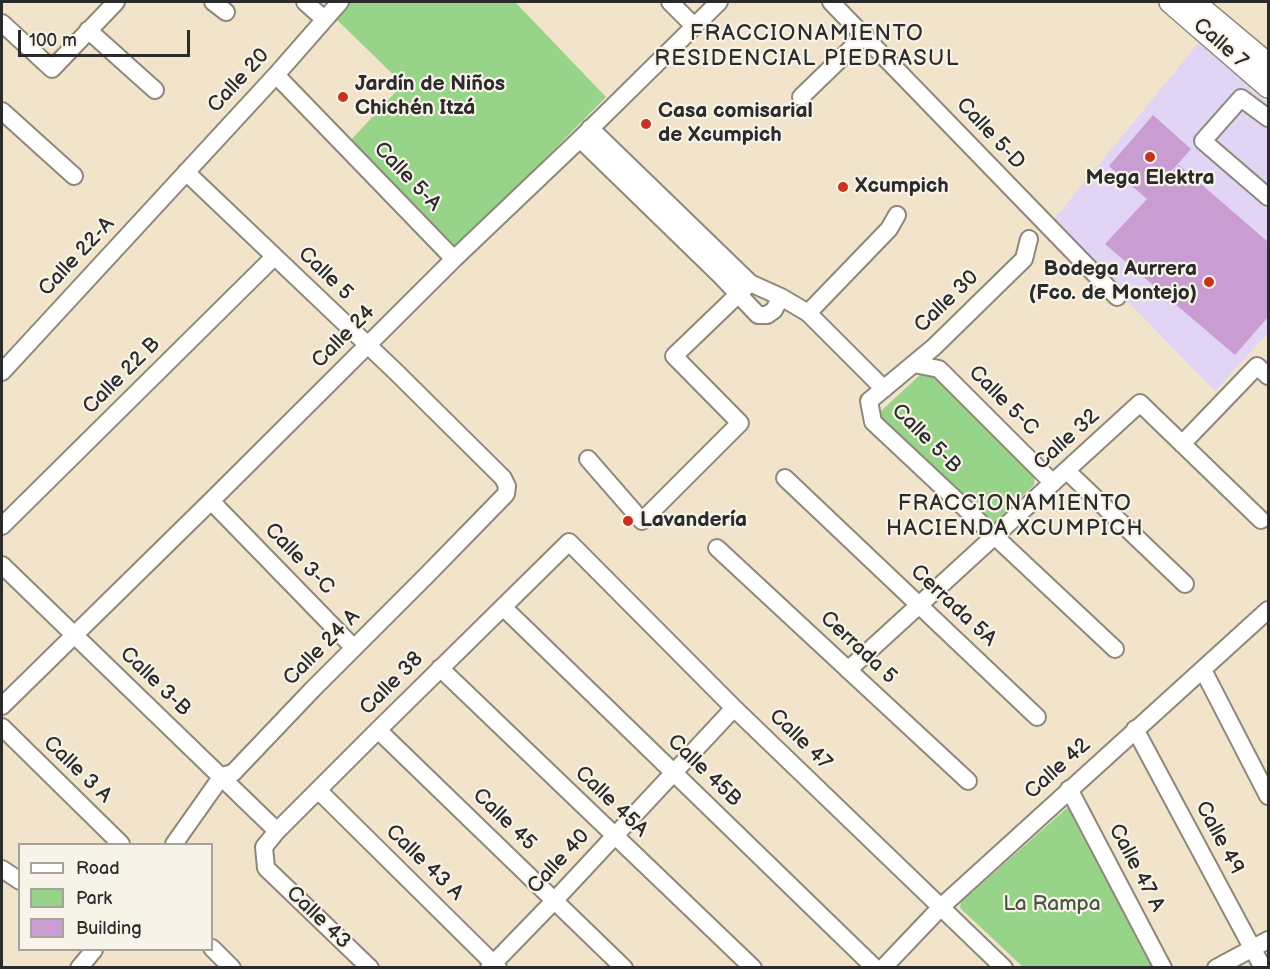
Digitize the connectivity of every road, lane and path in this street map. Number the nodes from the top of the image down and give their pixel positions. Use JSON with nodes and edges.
{"nodes":[{"id":1,"x":116,"y":2,"type":"edge"},
{"id":2,"x":305,"y":2,"type":"edge"},
{"id":3,"x":340,"y":2,"type":"edge"},
{"id":4,"x":670,"y":2,"type":"edge"},
{"id":5,"x":719,"y":2,"type":"edge"},
{"id":6,"x":831,"y":2,"type":"edge"},
{"id":7,"x":1170,"y":2,"type":"edge"},
{"id":8,"x":1194,"y":2,"type":"edge"},
{"id":9,"x":324,"y":19,"type":"junction"},
{"id":10,"x":694,"y":26,"type":"junction"},
{"id":11,"x":88,"y":30,"type":"junction"},
{"id":12,"x":5,"y":33,"type":"edge"},
{"id":13,"x":865,"y":35,"type":"junction"},
{"id":14,"x":1269,"y":64,"type":"edge"},
{"id":15,"x":276,"y":75,"type":"junction"},
{"id":16,"x":1269,"y":87,"type":"edge"},
{"id":17,"x":155,"y":90,"type":"dead end"},
{"id":18,"x":801,"y":96,"type":"dead end"},
{"id":19,"x":2,"y":111,"type":"edge"},
{"id":20,"x":1269,"y":118,"type":"edge"},
{"id":21,"x":585,"y":134,"type":"junction"},
{"id":22,"x":186,"y":172,"type":"junction"},
{"id":23,"x":74,"y":176,"type":"dead end"},
{"id":24,"x":1266,"y":188,"type":"edge"},
{"id":25,"x":897,"y":215,"type":"dead end"},
{"id":26,"x":1029,"y":239,"type":"dead end"},
{"id":27,"x":274,"y":257,"type":"junction"},
{"id":28,"x":454,"y":259,"type":"junction"},
{"id":29,"x":744,"y":288,"type":"junction"},
{"id":30,"x":781,"y":297,"type":"junction"},
{"id":31,"x":1117,"y":297,"type":"dead end"},
{"id":32,"x":808,"y":313,"type":"junction"},
{"id":33,"x":367,"y":346,"type":"junction"},
{"id":34,"x":914,"y":364,"type":"junction"},
{"id":35,"x":1263,"y":371,"type":"edge"},
{"id":36,"x":2,"y":372,"type":"edge"},
{"id":37,"x":884,"y":389,"type":"junction"},
{"id":38,"x":1182,"y":444,"type":"junction"},
{"id":39,"x":588,"y":459,"type":"dead end"},
{"id":40,"x":1067,"y":471,"type":"junction"},
{"id":41,"x":785,"y":478,"type":"dead end"},
{"id":42,"x":1053,"y":483,"type":"junction"},
{"id":43,"x":507,"y":486,"type":"joint"},
{"id":44,"x":212,"y":501,"type":"junction"},
{"id":45,"x":1261,"y":520,"type":"dead end"},
{"id":46,"x":2,"y":526,"type":"edge"},
{"id":47,"x":994,"y":536,"type":"junction"},
{"id":48,"x":569,"y":542,"type":"joint"},
{"id":49,"x":717,"y":548,"type":"dead end"},
{"id":50,"x":2,"y":565,"type":"edge"},
{"id":51,"x":1185,"y":584,"type":"dead end"},
{"id":52,"x":919,"y":605,"type":"junction"},
{"id":53,"x":503,"y":607,"type":"junction"},
{"id":54,"x":1269,"y":610,"type":"edge"},
{"id":55,"x":74,"y":635,"type":"junction"},
{"id":56,"x":354,"y":648,"type":"junction"},
{"id":57,"x":1115,"y":649,"type":"dead end"},
{"id":58,"x":440,"y":668,"type":"junction"},
{"id":59,"x":848,"y":670,"type":"junction"},
{"id":60,"x":1203,"y":670,"type":"junction"},
{"id":61,"x":2,"y":706,"type":"edge"},
{"id":62,"x":734,"y":708,"type":"junction"},
{"id":63,"x":1038,"y":717,"type":"dead end"},
{"id":64,"x":2,"y":727,"type":"edge"},
{"id":65,"x":1135,"y":729,"type":"junction"},
{"id":66,"x":378,"y":730,"type":"junction"},
{"id":67,"x":673,"y":772,"type":"junction"},
{"id":68,"x":222,"y":776,"type":"junction"},
{"id":69,"x":968,"y":781,"type":"dead end"},
{"id":70,"x":1069,"y":789,"type":"junction"},
{"id":71,"x":318,"y":790,"type":"junction"},
{"id":72,"x":1269,"y":796,"type":"edge"},
{"id":73,"x":277,"y":831,"type":"junction"},
{"id":74,"x":615,"y":836,"type":"junction"},
{"id":75,"x":120,"y":843,"type":"edge"},
{"id":76,"x":175,"y":843,"type":"edge"},
{"id":77,"x":266,"y":868,"type":"joint"},
{"id":78,"x":2,"y":869,"type":"edge"},
{"id":79,"x":18,"y":880,"type":"edge"},
{"id":80,"x":554,"y":901,"type":"junction"},
{"id":81,"x":941,"y":907,"type":"junction"},
{"id":82,"x":1269,"y":940,"type":"edge"},
{"id":83,"x":1253,"y":948,"type":"junction"},
{"id":84,"x":213,"y":949,"type":"edge"},
{"id":85,"x":93,"y":951,"type":"edge"},
{"id":86,"x":493,"y":966,"type":"edge"},
{"id":87,"x":79,"y":968,"type":"edge"},
{"id":88,"x":232,"y":968,"type":"edge"},
{"id":89,"x":370,"y":968,"type":"edge"},
{"id":90,"x":624,"y":968,"type":"edge"},
{"id":91,"x":753,"y":968,"type":"edge"},
{"id":92,"x":875,"y":968,"type":"edge"},
{"id":93,"x":883,"y":968,"type":"edge"},
{"id":94,"x":1004,"y":968,"type":"edge"},
{"id":95,"x":1163,"y":968,"type":"edge"},
{"id":96,"x":1216,"y":968,"type":"edge"},
{"id":97,"x":1263,"y":968,"type":"edge"}],
"edges":[{"from":1,"to":11,"type":"street"},
{"from":2,"to":9,"type":"street"},
{"from":3,"to":9,"type":"street","name":"Calle 20"},
{"from":4,"to":10,"type":"street"},
{"from":5,"to":10,"type":"street","name":"Calle 24"},
{"from":6,"to":13,"type":"street","name":"Calle 5-D"},
{"from":7,"to":16,"type":"main road","name":"Calle 7"},
{"from":8,"to":14,"type":"main road"},
{"from":9,"to":15,"type":"street","name":"Calle 20"},
{"from":10,"to":21,"type":"street","name":"Calle 24"},
{"from":11,"to":12,"type":"street"},
{"from":11,"to":17,"type":"street"},
{"from":13,"to":18,"type":"street"},
{"from":13,"to":31,"type":"street","name":"Calle 5-D"},
{"from":15,"to":22,"type":"street","name":"Calle 20"},
{"from":15,"to":28,"type":"street","name":"Calle 5-A"},
{"from":19,"to":23,"type":"street"},
{"from":20,"to":24,"type":"street"},
{"from":21,"to":28,"type":"street","name":"Calle 24"},
{"from":21,"to":29,"type":"street","name":"Calle 5-B"},
{"from":22,"to":27,"type":"street","name":"Calle 5"},
{"from":22,"to":36,"type":"street","name":"Calle 22-A"},
{"from":25,"to":32,"type":"street"},
{"from":26,"to":34,"type":"street","name":"Calle 30"},
{"from":27,"to":33,"type":"street","name":"Calle 5"},
{"from":27,"to":46,"type":"street","name":"Calle 22 B"},
{"from":28,"to":33,"type":"street","name":"Calle 24"},
{"from":29,"to":30,"type":"street","name":"Calle 5-B"},
{"from":29,"to":30,"type":"street"},
{"from":29,"to":39,"type":"street"},
{"from":30,"to":32,"type":"street","name":"Calle 5-B"},
{"from":32,"to":37,"type":"street","name":"Calle 5-B"},
{"from":33,"to":43,"type":"street","name":"Calle 5"},
{"from":33,"to":44,"type":"street","name":"Calle 24"},
{"from":34,"to":37,"type":"street","name":"Calle 30"},
{"from":34,"to":42,"type":"street","name":"Calle 5-C"},
{"from":35,"to":38,"type":"street"},
{"from":37,"to":47,"type":"street","name":"Calle 5-B"},
{"from":38,"to":40,"type":"street","name":"Calle 32"},
{"from":38,"to":45,"type":"street"},
{"from":40,"to":42,"type":"street","name":"Calle 32"},
{"from":40,"to":51,"type":"street"},
{"from":41,"to":52,"type":"street","name":"Cerrada 5A"},
{"from":42,"to":47,"type":"street","name":"Calle 32"},
{"from":43,"to":56,"type":"street","name":"Calle 24 A"},
{"from":44,"to":55,"type":"street","name":"Calle 24"},
{"from":44,"to":56,"type":"street","name":"Calle 3-C"},
{"from":47,"to":52,"type":"street","name":"Calle 32"},
{"from":47,"to":57,"type":"street"},
{"from":48,"to":53,"type":"street","name":"Calle 38"},
{"from":48,"to":62,"type":"street","name":"Calle 47"},
{"from":49,"to":59,"type":"street","name":"Cerrada 5"},
{"from":50,"to":55,"type":"street","name":"Calle 3-B"},
{"from":52,"to":59,"type":"street","name":"Calle 32"},
{"from":52,"to":63,"type":"street","name":"Cerrada 5A"},
{"from":53,"to":58,"type":"street","name":"Calle 38"},
{"from":53,"to":67,"type":"street","name":"Calle 45B"},
{"from":54,"to":60,"type":"street","name":"Calle 42"},
{"from":55,"to":61,"type":"street","name":"Calle 24"},
{"from":55,"to":68,"type":"street","name":"Calle 3-B"},
{"from":56,"to":68,"type":"street","name":"Calle 24 A"},
{"from":58,"to":66,"type":"street","name":"Calle 38"},
{"from":58,"to":74,"type":"street","name":"Calle 45A"},
{"from":59,"to":69,"type":"street","name":"Cerrada 5"},
{"from":60,"to":65,"type":"street","name":"Calle 42"},
{"from":60,"to":72,"type":"street"},
{"from":62,"to":67,"type":"street","name":"Calle 40"},
{"from":62,"to":81,"type":"street","name":"Calle 47"},
{"from":64,"to":75,"type":"street","name":"Calle 3 A"},
{"from":65,"to":70,"type":"street","name":"Calle 42"},
{"from":65,"to":83,"type":"street","name":"Calle 49"},
{"from":66,"to":71,"type":"street","name":"Calle 38"},
{"from":66,"to":80,"type":"street","name":"Calle 45"},
{"from":67,"to":74,"type":"street","name":"Calle 40"},
{"from":67,"to":92,"type":"street","name":"Calle 45B"},
{"from":68,"to":73,"type":"street","name":"Calle 3-B"},
{"from":68,"to":76,"type":"street","name":"Calle 24 A"},
{"from":70,"to":81,"type":"street","name":"Calle 42"},
{"from":70,"to":95,"type":"street","name":"Calle 47 A"},
{"from":71,"to":73,"type":"street","name":"Calle 38"},
{"from":71,"to":86,"type":"street","name":"Calle 43 A"},
{"from":73,"to":77,"type":"street","name":"Calle 38"},
{"from":74,"to":80,"type":"street","name":"Calle 40"},
{"from":74,"to":91,"type":"street","name":"Calle 45A"},
{"from":77,"to":89,"type":"street","name":"Calle 43"},
{"from":78,"to":79,"type":"street"},
{"from":80,"to":86,"type":"street","name":"Calle 40"},
{"from":80,"to":90,"type":"street","name":"Calle 45"},
{"from":81,"to":93,"type":"street","name":"Calle 42"},
{"from":81,"to":94,"type":"street","name":"Calle 47"},
{"from":82,"to":83,"type":"street"},
{"from":83,"to":96,"type":"street"},
{"from":83,"to":97,"type":"street","name":"Calle 49"},
{"from":84,"to":88,"type":"street"},
{"from":85,"to":87,"type":"street"}]}
